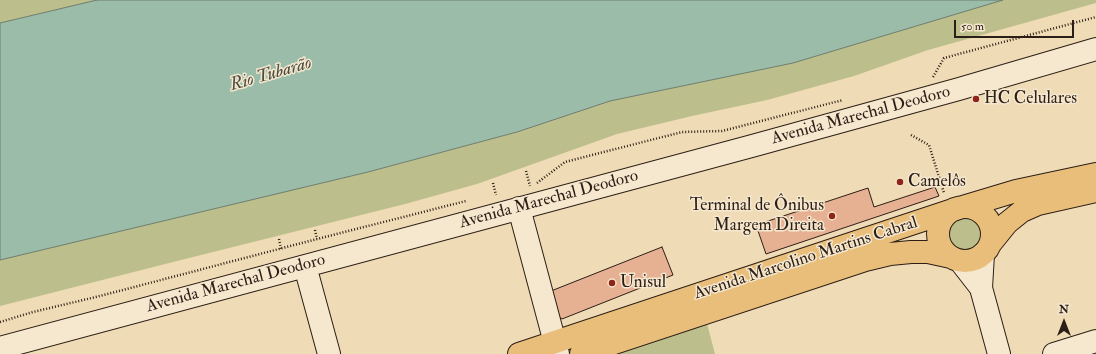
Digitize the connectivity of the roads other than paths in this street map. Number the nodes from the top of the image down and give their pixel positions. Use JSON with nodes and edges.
{"nodes":[{"id":1,"x":1096,"y":49,"type":"edge"},
{"id":2,"x":1096,"y":174,"type":"edge"},
{"id":3,"x":1096,"y":190,"type":"edge"},
{"id":4,"x":519,"y":208,"type":"junction"},
{"id":5,"x":952,"y":210,"type":"junction"},
{"id":6,"x":987,"y":249,"type":"junction"},
{"id":7,"x":956,"y":259,"type":"junction"},
{"id":8,"x":304,"y":266,"type":"junction"},
{"id":9,"x":981,"y":288,"type":"junction"},
{"id":10,"x":1096,"y":340,"type":"edge"},
{"id":11,"x":0,"y":348,"type":"edge"},
{"id":12,"x":556,"y":348,"type":"edge"},
{"id":13,"x":329,"y":354,"type":"edge"},
{"id":14,"x":519,"y":354,"type":"edge"},
{"id":15,"x":581,"y":354,"type":"edge"},
{"id":16,"x":999,"y":354,"type":"edge"},
{"id":17,"x":1054,"y":354,"type":"edge"}],
"edges":[{"from":1,"to":4,"type":"main road","name":"Avenida Marechal Deodoro"},
{"from":2,"to":5,"type":"main road","name":"Avenida Marcolino Martins Cabral"},
{"from":3,"to":6,"type":"main road"},
{"from":4,"to":8,"type":"main road","name":"Avenida Marechal Deodoro"},
{"from":4,"to":12,"type":"main road"},
{"from":5,"to":6,"type":"main road"},
{"from":5,"to":7,"type":"main road"},
{"from":5,"to":12,"type":"main road","name":"Avenida Marcolino Martins Cabral"},
{"from":6,"to":7,"type":"main road"},
{"from":6,"to":9,"type":"main road"},
{"from":7,"to":9,"type":"main road"},
{"from":7,"to":15,"type":"main road","name":"Avenida Marcolino Martins Cabral"},
{"from":8,"to":11,"type":"main road","name":"Avenida Marechal Deodoro"},
{"from":8,"to":13,"type":"main road"},
{"from":9,"to":16,"type":"main road"},
{"from":10,"to":17,"type":"main road"},
{"from":12,"to":14,"type":"main road","name":"Avenida Marcolino Martins Cabral"}]}
